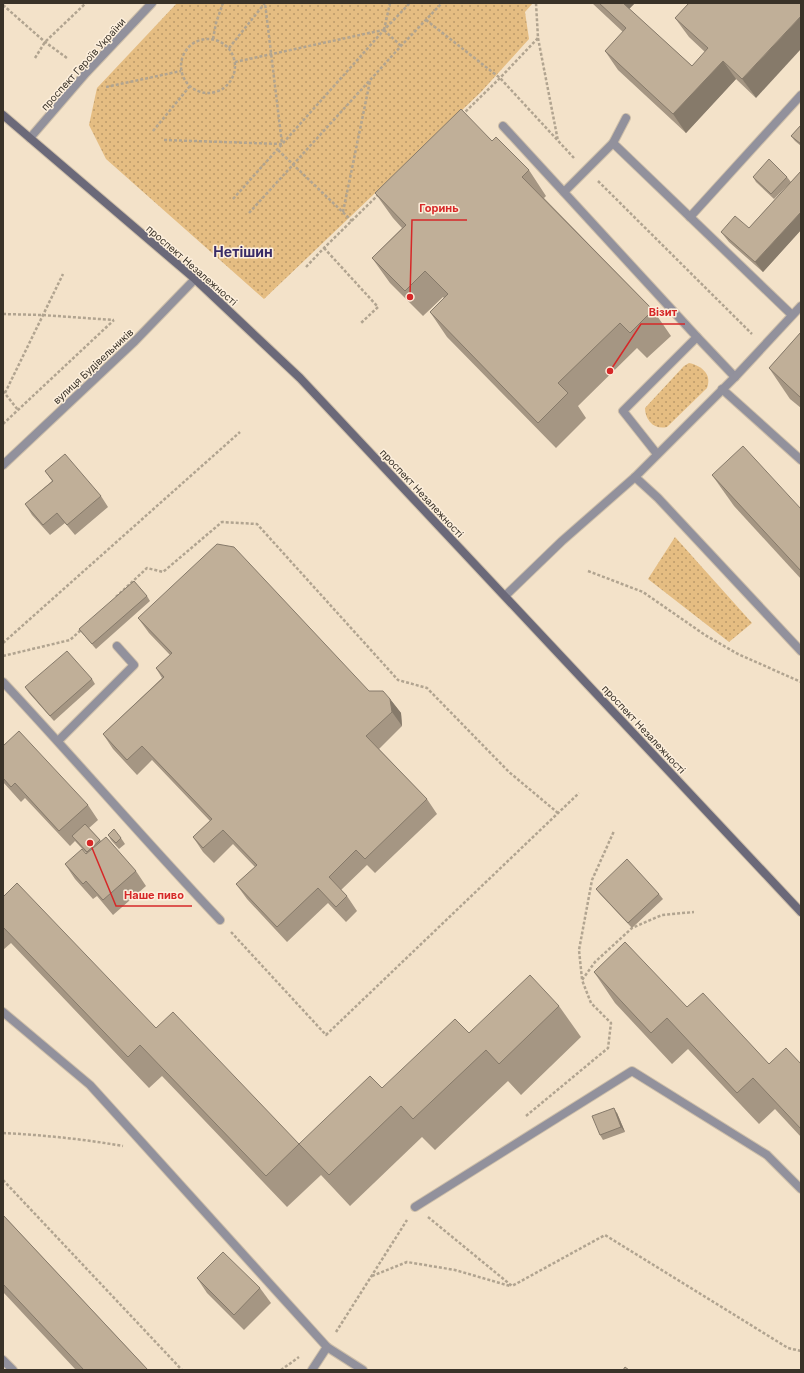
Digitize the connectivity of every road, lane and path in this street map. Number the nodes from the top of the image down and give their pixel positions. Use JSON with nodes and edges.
{"nodes":[{"id":1,"x":86,"y":3,"type":"edge"},
{"id":2,"x":152,"y":3,"type":"edge"},
{"id":3,"x":224,"y":3,"type":"edge"},
{"id":4,"x":265,"y":3,"type":"edge"},
{"id":5,"x":390,"y":3,"type":"edge"},
{"id":6,"x":410,"y":3,"type":"edge"},
{"id":7,"x":442,"y":3,"type":"edge"},
{"id":8,"x":536,"y":3,"type":"edge"},
{"id":9,"x":3,"y":5,"type":"edge"},
{"id":10,"x":384,"y":30,"type":"junction"},
{"id":11,"x":538,"y":38,"type":"junction"},
{"id":12,"x":214,"y":39,"type":"junction"},
{"id":13,"x":45,"y":42,"type":"junction"},
{"id":14,"x":401,"y":46,"type":"junction"},
{"id":15,"x":229,"y":48,"type":"junction"},
{"id":16,"x":271,"y":56,"type":"junction"},
{"id":17,"x":35,"y":58,"type":"dead end"},
{"id":18,"x":66,"y":58,"type":"dead end"},
{"id":19,"x":235,"y":62,"type":"junction"},
{"id":20,"x":180,"y":70,"type":"junction"},
{"id":21,"x":370,"y":79,"type":"junction"},
{"id":22,"x":190,"y":86,"type":"junction"},
{"id":23,"x":106,"y":88,"type":"dead end"},
{"id":24,"x":801,"y":95,"type":"edge"},
{"id":25,"x":3,"y":115,"type":"edge"},
{"id":26,"x":460,"y":117,"type":"edge"},
{"id":27,"x":626,"y":118,"type":"dead end"},
{"id":28,"x":503,"y":126,"type":"dead end"},
{"id":29,"x":153,"y":131,"type":"dead end"},
{"id":30,"x":30,"y":138,"type":"junction"},
{"id":31,"x":164,"y":140,"type":"dead end"},
{"id":32,"x":558,"y":142,"type":"dead end"},
{"id":33,"x":613,"y":143,"type":"junction"},
{"id":34,"x":282,"y":144,"type":"junction"},
{"id":35,"x":278,"y":150,"type":"junction"},
{"id":36,"x":292,"y":164,"type":"junction"},
{"id":37,"x":564,"y":192,"type":"junction"},
{"id":38,"x":380,"y":193,"type":"edge"},
{"id":39,"x":233,"y":199,"type":"dead end"},
{"id":40,"x":343,"y":212,"type":"junction"},
{"id":41,"x":249,"y":213,"type":"dead end"},
{"id":42,"x":690,"y":217,"type":"junction"},
{"id":43,"x":352,"y":220,"type":"junction"},
{"id":44,"x":324,"y":248,"type":"junction"},
{"id":45,"x":306,"y":267,"type":"dead end"},
{"id":46,"x":63,"y":274,"type":"dead end"},
{"id":47,"x":195,"y":279,"type":"junction"},
{"id":48,"x":801,"y":306,"type":"edge"},
{"id":49,"x":3,"y":314,"type":"edge"},
{"id":50,"x":42,"y":315,"type":"junction"},
{"id":51,"x":792,"y":316,"type":"junction"},
{"id":52,"x":361,"y":323,"type":"dead end"},
{"id":53,"x":696,"y":337,"type":"junction"},
{"id":54,"x":735,"y":377,"type":"junction"},
{"id":55,"x":722,"y":389,"type":"junction"},
{"id":56,"x":4,"y":392,"type":"edge"},
{"id":57,"x":18,"y":410,"type":"junction"},
{"id":58,"x":3,"y":424,"type":"edge"},
{"id":59,"x":240,"y":432,"type":"dead end"},
{"id":60,"x":658,"y":454,"type":"junction"},
{"id":61,"x":801,"y":460,"type":"edge"},
{"id":62,"x":3,"y":465,"type":"edge"},
{"id":63,"x":635,"y":476,"type":"junction"},
{"id":64,"x":588,"y":571,"type":"dead end"},
{"id":65,"x":506,"y":596,"type":"junction"},
{"id":66,"x":114,"y":599,"type":"edge"},
{"id":67,"x":86,"y":625,"type":"edge"},
{"id":68,"x":3,"y":643,"type":"edge"},
{"id":69,"x":117,"y":646,"type":"dead end"},
{"id":70,"x":801,"y":651,"type":"edge"},
{"id":71,"x":3,"y":656,"type":"edge"},
{"id":72,"x":3,"y":682,"type":"edge"},
{"id":73,"x":801,"y":682,"type":"edge"},
{"id":74,"x":58,"y":741,"type":"junction"},
{"id":75,"x":579,"y":793,"type":"dead end"},
{"id":76,"x":558,"y":813,"type":"junction"},
{"id":77,"x":614,"y":831,"type":"dead end"},
{"id":78,"x":694,"y":912,"type":"dead end"},
{"id":79,"x":801,"y":912,"type":"edge"},
{"id":80,"x":220,"y":920,"type":"joint"},
{"id":81,"x":582,"y":980,"type":"junction"},
{"id":82,"x":3,"y":1012,"type":"edge"},
{"id":83,"x":524,"y":1118,"type":"dead end"},
{"id":84,"x":3,"y":1133,"type":"edge"},
{"id":85,"x":151,"y":1152,"type":"junction"},
{"id":86,"x":3,"y":1180,"type":"edge"},
{"id":87,"x":801,"y":1189,"type":"edge"},
{"id":88,"x":415,"y":1207,"type":"junction"},
{"id":89,"x":371,"y":1277,"type":"junction"},
{"id":90,"x":512,"y":1286,"type":"junction"},
{"id":91,"x":327,"y":1347,"type":"junction"},
{"id":92,"x":801,"y":1352,"type":"edge"},
{"id":93,"x":3,"y":1360,"type":"edge"},
{"id":94,"x":13,"y":1370,"type":"edge"},
{"id":95,"x":182,"y":1370,"type":"edge"},
{"id":96,"x":312,"y":1370,"type":"edge"},
{"id":97,"x":363,"y":1370,"type":"edge"}],
"edges":[{"from":1,"to":13,"type":"path"},
{"from":2,"to":30,"type":"street","name":"проспект Героїв України"},
{"from":3,"to":12,"type":"path"},
{"from":4,"to":15,"type":"path"},
{"from":4,"to":16,"type":"path"},
{"from":5,"to":10,"type":"path"},
{"from":6,"to":10,"type":"path"},
{"from":7,"to":14,"type":"path"},
{"from":8,"to":11,"type":"path"},
{"from":9,"to":13,"type":"path"},
{"from":10,"to":14,"type":"path"},
{"from":10,"to":16,"type":"path"},
{"from":10,"to":34,"type":"path"},
{"from":11,"to":26,"type":"path"},
{"from":11,"to":32,"type":"path"},
{"from":12,"to":15,"type":"path"},
{"from":12,"to":20,"type":"path"},
{"from":13,"to":17,"type":"path"},
{"from":13,"to":18,"type":"path"},
{"from":14,"to":21,"type":"path"},
{"from":15,"to":19,"type":"path"},
{"from":16,"to":19,"type":"path"},
{"from":16,"to":34,"type":"path"},
{"from":19,"to":22,"type":"path"},
{"from":20,"to":22,"type":"path"},
{"from":20,"to":23,"type":"path"},
{"from":21,"to":36,"type":"path"},
{"from":21,"to":40,"type":"path"},
{"from":22,"to":29,"type":"path"},
{"from":24,"to":42,"type":"street"},
{"from":25,"to":30,"type":"main road","name":"проспект Незалежності"},
{"from":27,"to":33,"type":"street"},
{"from":28,"to":37,"type":"street"},
{"from":30,"to":47,"type":"main road","name":"проспект Незалежності"},
{"from":31,"to":34,"type":"path"},
{"from":33,"to":37,"type":"street"},
{"from":33,"to":42,"type":"street"},
{"from":34,"to":35,"type":"path"},
{"from":35,"to":36,"type":"path"},
{"from":35,"to":39,"type":"path"},
{"from":36,"to":40,"type":"path"},
{"from":36,"to":41,"type":"path"},
{"from":37,"to":53,"type":"street"},
{"from":38,"to":43,"type":"path"},
{"from":40,"to":43,"type":"path"},
{"from":42,"to":51,"type":"street"},
{"from":43,"to":44,"type":"path"},
{"from":44,"to":45,"type":"path"},
{"from":44,"to":52,"type":"path"},
{"from":46,"to":50,"type":"path"},
{"from":47,"to":62,"type":"street","name":"вулиця Будівельників"},
{"from":47,"to":65,"type":"main road","name":"проспект Незалежності"},
{"from":48,"to":51,"type":"street"},
{"from":49,"to":50,"type":"path"},
{"from":50,"to":56,"type":"path"},
{"from":50,"to":57,"type":"path"},
{"from":51,"to":54,"type":"street"},
{"from":53,"to":54,"type":"street"},
{"from":53,"to":60,"type":"street"},
{"from":54,"to":55,"type":"street"},
{"from":55,"to":60,"type":"street"},
{"from":55,"to":61,"type":"street"},
{"from":56,"to":57,"type":"path"},
{"from":57,"to":58,"type":"path"},
{"from":59,"to":68,"type":"path"},
{"from":60,"to":63,"type":"street"},
{"from":63,"to":65,"type":"street"},
{"from":63,"to":70,"type":"street"},
{"from":64,"to":73,"type":"path"},
{"from":65,"to":79,"type":"main road","name":"проспект Незалежності"},
{"from":66,"to":76,"type":"path"},
{"from":67,"to":71,"type":"path"},
{"from":69,"to":74,"type":"street"},
{"from":72,"to":74,"type":"street"},
{"from":74,"to":80,"type":"street"},
{"from":75,"to":76,"type":"path"},
{"from":76,"to":80,"type":"path"},
{"from":77,"to":81,"type":"path"},
{"from":78,"to":81,"type":"path"},
{"from":81,"to":83,"type":"path"},
{"from":82,"to":85,"type":"street"},
{"from":84,"to":85,"type":"path"},
{"from":85,"to":91,"type":"street"},
{"from":86,"to":95,"type":"path"},
{"from":87,"to":88,"type":"street"},
{"from":88,"to":89,"type":"path"},
{"from":88,"to":90,"type":"path"},
{"from":89,"to":90,"type":"path"},
{"from":89,"to":91,"type":"path"},
{"from":90,"to":92,"type":"path"},
{"from":91,"to":96,"type":"street"},
{"from":91,"to":97,"type":"street"},
{"from":93,"to":94,"type":"street"}]}
